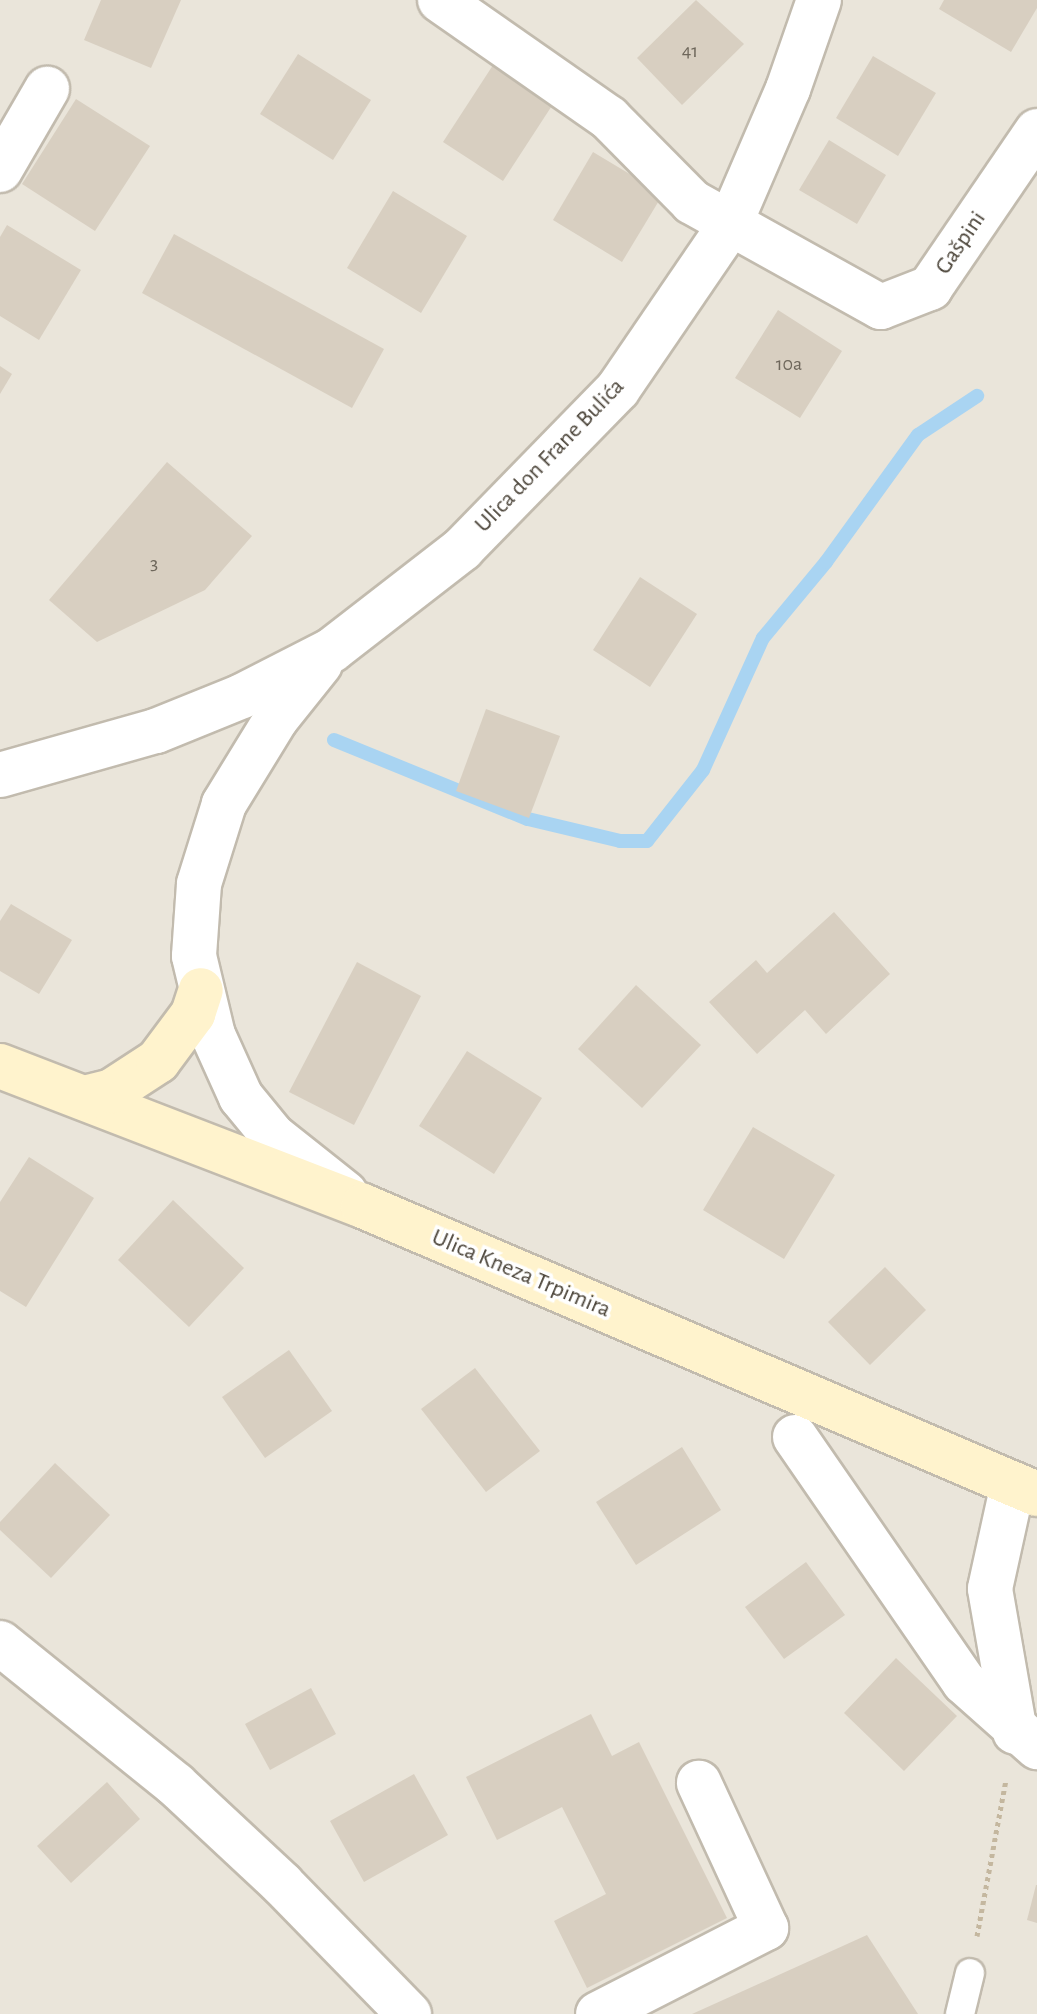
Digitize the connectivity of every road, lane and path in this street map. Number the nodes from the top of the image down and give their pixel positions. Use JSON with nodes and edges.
{"nodes":[{"id":1,"x":440,"y":0,"type":"edge"},
{"id":2,"x":819,"y":0,"type":"edge"},
{"id":3,"x":47,"y":89,"type":"dead end"},
{"id":4,"x":1037,"y":131,"type":"edge"},
{"id":5,"x":0,"y":170,"type":"edge"},
{"id":6,"x":729,"y":226,"type":"junction"},
{"id":7,"x":332,"y":650,"type":"junction"},
{"id":8,"x":0,"y":775,"type":"edge"},
{"id":9,"x":201,"y":990,"type":"junction"},
{"id":10,"x":0,"y":1066,"type":"edge"},
{"id":11,"x":84,"y":1098,"type":"junction"},
{"id":12,"x":363,"y":1206,"type":"junction"},
{"id":13,"x":795,"y":1437,"type":"dead end"},
{"id":14,"x":1025,"y":1489,"type":"edge"},
{"id":15,"x":0,"y":1643,"type":"edge"},
{"id":16,"x":1026,"y":1740,"type":"edge"},
{"id":17,"x":699,"y":1783,"type":"dead end"},
{"id":18,"x":970,"y":1973,"type":"joint"},
{"id":19,"x":409,"y":2014,"type":"edge"},
{"id":20,"x":598,"y":2014,"type":"edge"},
{"id":21,"x":960,"y":2014,"type":"edge"}],
"edges":[{"from":1,"to":6,"type":"street"},
{"from":2,"to":6,"type":"street","name":"Ulica don Frane Bulića"},
{"from":3,"to":5,"type":"street"},
{"from":4,"to":6,"type":"street","name":"Gašpini"},
{"from":6,"to":7,"type":"street","name":"Ulica don Frane Bulića"},
{"from":7,"to":8,"type":"street","name":"Ulica don Frane Bulića"},
{"from":7,"to":9,"type":"street","name":"Ulica don Frane Bulića"},
{"from":9,"to":11,"type":"main road"},
{"from":9,"to":12,"type":"street","name":"Ulica don Frane Bulića"},
{"from":10,"to":11,"type":"main road","name":"Ulica Kneza Trpimira"},
{"from":11,"to":12,"type":"main road","name":"Ulica Kneza Trpimira"},
{"from":12,"to":14,"type":"main road","name":"Ulica Kneza Trpimira"},
{"from":13,"to":16,"type":"street"},
{"from":14,"to":16,"type":"street"},
{"from":15,"to":19,"type":"street"},
{"from":16,"to":18,"type":"path"},
{"from":17,"to":20,"type":"street"},
{"from":18,"to":21,"type":"lane"}]}
